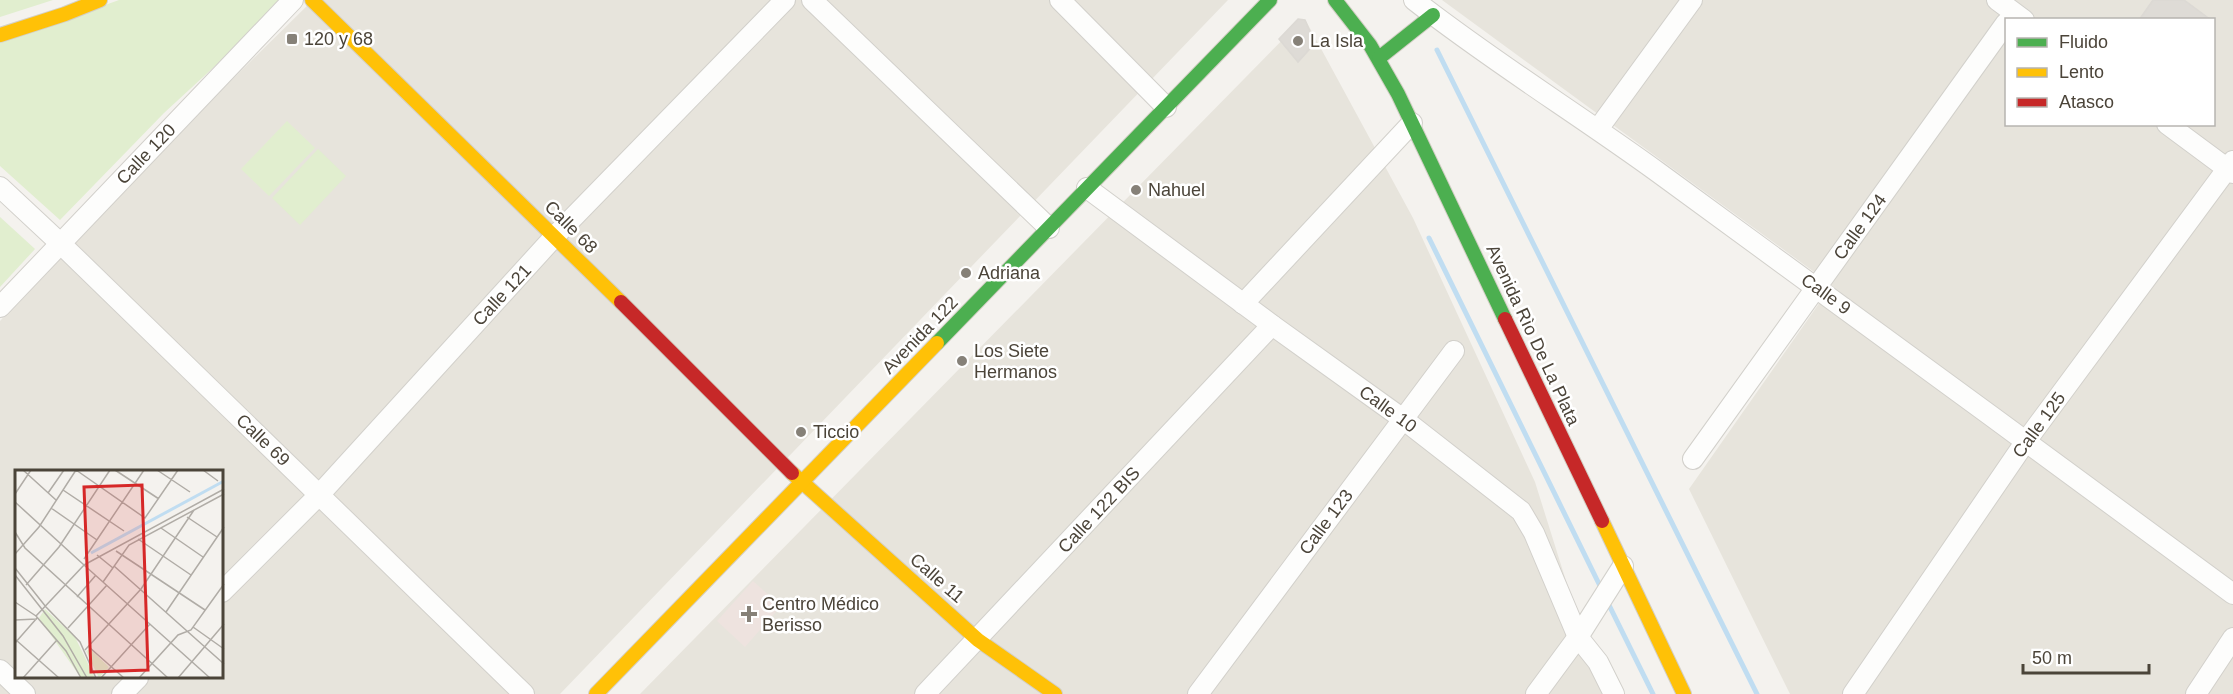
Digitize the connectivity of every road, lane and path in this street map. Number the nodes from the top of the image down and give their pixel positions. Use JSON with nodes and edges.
{"nodes":[{"id":1,"x":100,"y":0,"type":"edge"},
{"id":2,"x":293,"y":0,"type":"edge"},
{"id":3,"x":312,"y":0,"type":"edge"},
{"id":4,"x":785,"y":0,"type":"edge"},
{"id":5,"x":812,"y":0,"type":"edge"},
{"id":6,"x":1060,"y":0,"type":"edge"},
{"id":7,"x":1270,"y":0,"type":"edge"},
{"id":8,"x":1335,"y":0,"type":"edge"},
{"id":9,"x":1414,"y":0,"type":"edge"},
{"id":10,"x":1692,"y":0,"type":"edge"},
{"id":11,"x":1997,"y":0,"type":"edge"},
{"id":12,"x":1433,"y":15,"type":"junction"},
{"id":13,"x":2016,"y":15,"type":"edge"},
{"id":14,"x":2005,"y":30,"type":"edge"},
{"id":15,"x":0,"y":34,"type":"edge"},
{"id":16,"x":1379,"y":58,"type":"junction"},
{"id":17,"x":1166,"y":107,"type":"junction"},
{"id":18,"x":1412,"y":123,"type":"junction"},
{"id":19,"x":2170,"y":126,"type":"edge"},
{"id":20,"x":1598,"y":129,"type":"junction"},
{"id":21,"x":2231,"y":168,"type":"edge"},
{"id":22,"x":0,"y":187,"type":"edge"},
{"id":23,"x":1087,"y":188,"type":"junction"},
{"id":24,"x":1049,"y":228,"type":"junction"},
{"id":25,"x":555,"y":236,"type":"junction"},
{"id":26,"x":61,"y":244,"type":"junction"},
{"id":27,"x":1816,"y":287,"type":"junction"},
{"id":28,"x":1243,"y":304,"type":"junction"},
{"id":29,"x":0,"y":307,"type":"edge"},
{"id":30,"x":1272,"y":325,"type":"junction"},
{"id":31,"x":1454,"y":351,"type":"dead end"},
{"id":32,"x":1402,"y":419,"type":"junction"},
{"id":33,"x":2026,"y":441,"type":"junction"},
{"id":34,"x":1692,"y":459,"type":"dead end"},
{"id":35,"x":802,"y":483,"type":"junction"},
{"id":36,"x":319,"y":495,"type":"junction"},
{"id":37,"x":1623,"y":566,"type":"junction"},
{"id":38,"x":224,"y":590,"type":"edge"},
{"id":39,"x":2233,"y":594,"type":"edge"},
{"id":40,"x":1578,"y":637,"type":"junction"},
{"id":41,"x":2233,"y":638,"type":"edge"},
{"id":42,"x":978,"y":640,"type":"junction"},
{"id":43,"x":0,"y":670,"type":"edge"},
{"id":44,"x":137,"y":679,"type":"edge"},
{"id":45,"x":25,"y":694,"type":"edge"},
{"id":46,"x":122,"y":694,"type":"edge"},
{"id":47,"x":524,"y":694,"type":"edge"},
{"id":48,"x":596,"y":694,"type":"edge"},
{"id":49,"x":925,"y":694,"type":"edge"},
{"id":50,"x":1055,"y":694,"type":"edge"},
{"id":51,"x":1198,"y":694,"type":"edge"},
{"id":52,"x":1536,"y":694,"type":"edge"},
{"id":53,"x":1614,"y":694,"type":"edge"},
{"id":54,"x":1684,"y":694,"type":"edge"},
{"id":55,"x":1853,"y":694,"type":"edge"},
{"id":56,"x":2196,"y":694,"type":"edge"}],
"edges":[{"from":1,"to":15,"type":"main road"},
{"from":2,"to":26,"type":"street","name":"Calle 120"},
{"from":3,"to":25,"type":"main road","name":"Calle 68"},
{"from":4,"to":25,"type":"street","name":"Calle 121"},
{"from":5,"to":24,"type":"street"},
{"from":6,"to":17,"type":"street"},
{"from":7,"to":17,"type":"main road","name":"Avenida 122"},
{"from":8,"to":16,"type":"main road","name":"Avenida Rìo De La Plata"},
{"from":9,"to":12,"type":"street","name":"Calle 9"},
{"from":10,"to":20,"type":"street"},
{"from":11,"to":13,"type":"street"},
{"from":12,"to":16,"type":"main road"},
{"from":12,"to":20,"type":"street","name":"Calle 9"},
{"from":14,"to":27,"type":"street","name":"Calle 124"},
{"from":16,"to":18,"type":"main road","name":"Avenida Rìo De La Plata"},
{"from":17,"to":23,"type":"main road","name":"Avenida 122"},
{"from":18,"to":28,"type":"street"},
{"from":18,"to":37,"type":"main road","name":"Avenida Rìo De La Plata"},
{"from":19,"to":21,"type":"street"},
{"from":20,"to":27,"type":"street","name":"Calle 9"},
{"from":21,"to":33,"type":"street","name":"Calle 125"},
{"from":22,"to":26,"type":"street","name":"Calle 69"},
{"from":23,"to":24,"type":"main road","name":"Avenida 122"},
{"from":23,"to":28,"type":"street","name":"Calle 10"},
{"from":24,"to":35,"type":"main road","name":"Avenida 122"},
{"from":25,"to":35,"type":"main road","name":"Calle 68"},
{"from":25,"to":36,"type":"street","name":"Calle 121"},
{"from":26,"to":29,"type":"street","name":"Calle 120"},
{"from":26,"to":36,"type":"street","name":"Calle 69"},
{"from":27,"to":33,"type":"street","name":"Calle 9"},
{"from":27,"to":34,"type":"street","name":"Calle 124"},
{"from":28,"to":30,"type":"street","name":"Calle 10"},
{"from":30,"to":32,"type":"street","name":"Calle 10"},
{"from":30,"to":42,"type":"street","name":"Calle 122 BIS"},
{"from":31,"to":32,"type":"street","name":"Calle 123"},
{"from":32,"to":40,"type":"street","name":"Calle 10"},
{"from":32,"to":51,"type":"street","name":"Calle 123"},
{"from":33,"to":39,"type":"street","name":"Calle 9"},
{"from":33,"to":55,"type":"street","name":"Calle 125"},
{"from":35,"to":42,"type":"main road","name":"Calle 11"},
{"from":35,"to":48,"type":"main road","name":"Avenida 122"},
{"from":36,"to":38,"type":"street","name":"Calle 121"},
{"from":36,"to":47,"type":"street","name":"Calle 69"},
{"from":37,"to":40,"type":"street"},
{"from":37,"to":54,"type":"main road","name":"Avenida Rìo De La Plata"},
{"from":40,"to":52,"type":"street"},
{"from":40,"to":53,"type":"street","name":"Calle 10"},
{"from":41,"to":56,"type":"street"},
{"from":42,"to":49,"type":"street","name":"Calle 122 BIS"},
{"from":42,"to":50,"type":"main road","name":"Calle 11"},
{"from":43,"to":45,"type":"street"},
{"from":44,"to":46,"type":"street"}]}
